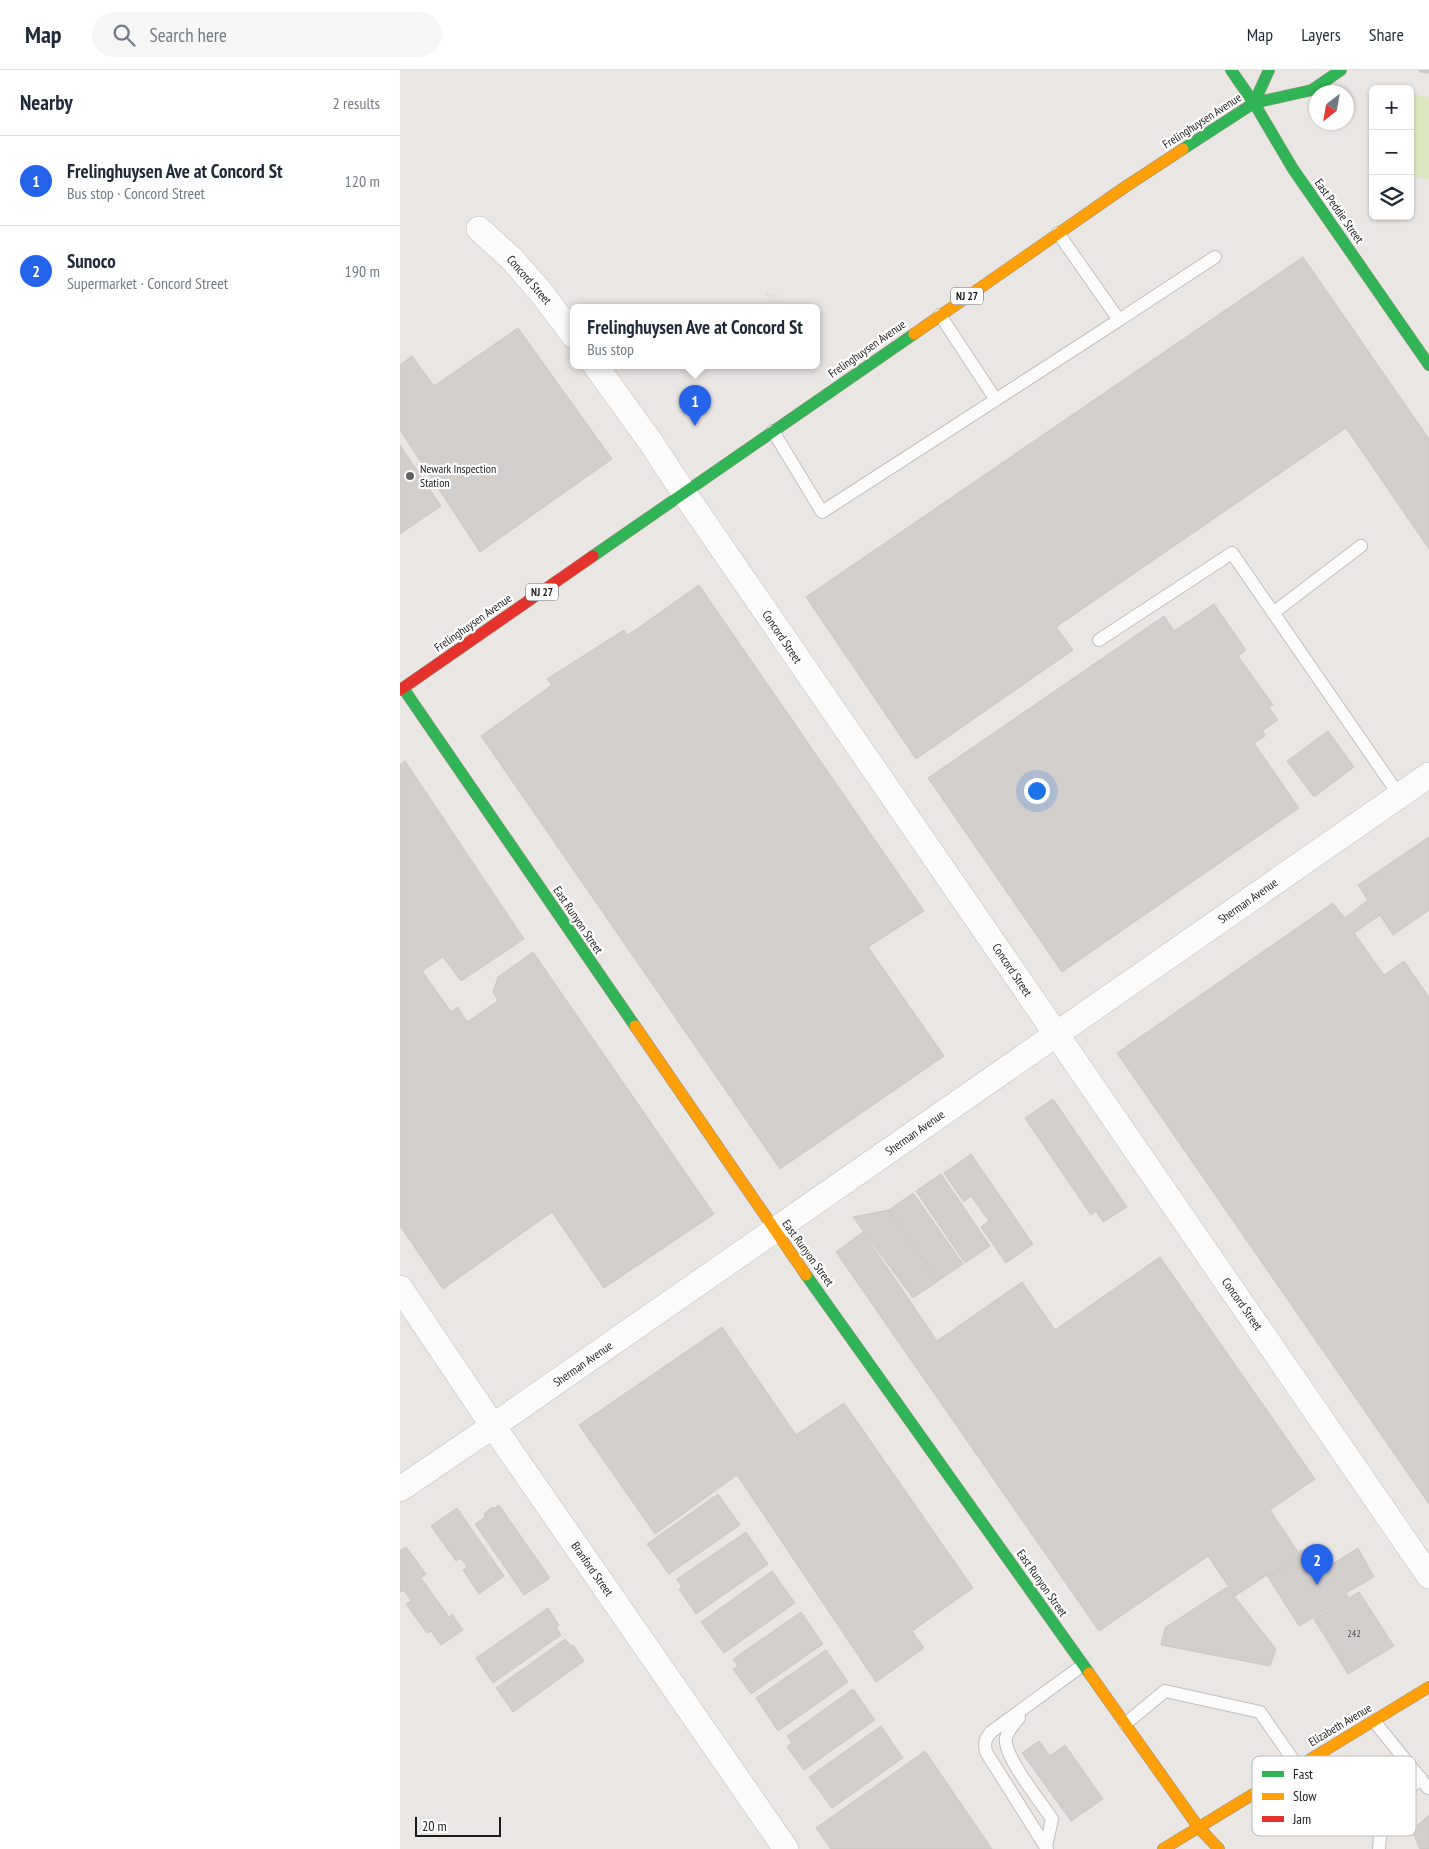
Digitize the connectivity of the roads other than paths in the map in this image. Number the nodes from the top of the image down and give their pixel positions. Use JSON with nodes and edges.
{"nodes":[{"id":1,"x":1231,"y":70,"type":"edge"},
{"id":2,"x":1269,"y":70,"type":"edge"},
{"id":3,"x":1341,"y":70,"type":"edge"},
{"id":4,"x":1254,"y":103,"type":"junction"},
{"id":5,"x":479,"y":229,"type":"dead end"},
{"id":6,"x":1058,"y":233,"type":"junction"},
{"id":7,"x":1216,"y":257,"type":"dead end"},
{"id":8,"x":940,"y":315,"type":"junction"},
{"id":9,"x":1119,"y":320,"type":"junction"},
{"id":10,"x":570,"y":331,"type":"edge"},
{"id":11,"x":1429,"y":366,"type":"edge"},
{"id":12,"x":598,"y":369,"type":"edge"},
{"id":13,"x":996,"y":400,"type":"junction"},
{"id":14,"x":773,"y":431,"type":"junction"},
{"id":15,"x":684,"y":493,"type":"junction"},
{"id":16,"x":1361,"y":546,"type":"dead end"},
{"id":17,"x":1273,"y":613,"type":"junction"},
{"id":18,"x":1099,"y":640,"type":"dead end"},
{"id":19,"x":402,"y":689,"type":"edge"},
{"id":20,"x":1429,"y":774,"type":"edge"},
{"id":21,"x":1399,"y":795,"type":"junction"},
{"id":22,"x":1056,"y":1035,"type":"junction"},
{"id":23,"x":774,"y":1230,"type":"junction"},
{"id":24,"x":400,"y":1288,"type":"edge"},
{"id":25,"x":493,"y":1426,"type":"junction"},
{"id":26,"x":400,"y":1489,"type":"edge"},
{"id":27,"x":1429,"y":1576,"type":"edge"},
{"id":28,"x":1083,"y":1665,"type":"junction"},
{"id":29,"x":1429,"y":1687,"type":"edge"},
{"id":30,"x":1032,"y":1703,"type":"junction"},
{"id":31,"x":1374,"y":1721,"type":"junction"},
{"id":32,"x":1125,"y":1724,"type":"junction"},
{"id":33,"x":1290,"y":1756,"type":"edge"},
{"id":34,"x":1316,"y":1756,"type":"edge"},
{"id":35,"x":1403,"y":1756,"type":"edge"},
{"id":36,"x":1416,"y":1772,"type":"edge"},
{"id":37,"x":1425,"y":1783,"type":"edge"},
{"id":38,"x":1252,"y":1795,"type":"edge"},
{"id":39,"x":1199,"y":1828,"type":"junction"},
{"id":40,"x":1380,"y":1836,"type":"edge"},
{"id":41,"x":1046,"y":1847,"type":"edge"},
{"id":42,"x":786,"y":1849,"type":"edge"},
{"id":43,"x":1163,"y":1849,"type":"edge"},
{"id":44,"x":1219,"y":1849,"type":"edge"},
{"id":45,"x":1379,"y":1849,"type":"edge"}],
"edges":[{"from":1,"to":4,"type":"street","name":"East Peddie Street"},
{"from":2,"to":4,"type":"street","name":"Frelinghuysen Avenue"},
{"from":3,"to":4,"type":"street","name":"Frelinghuysen Avenue","number":"NJ 27"},
{"from":4,"to":6,"type":"street","name":"Frelinghuysen Avenue","number":"NJ 27"},
{"from":4,"to":11,"type":"street","name":"East Peddie Street"},
{"from":5,"to":10,"type":"street","name":"Concord Street"},
{"from":6,"to":8,"type":"street","name":"Frelinghuysen Avenue","number":"NJ 27"},
{"from":6,"to":9,"type":"lane"},
{"from":7,"to":9,"type":"lane"},
{"from":8,"to":13,"type":"lane"},
{"from":8,"to":14,"type":"street","name":"Frelinghuysen Avenue","number":"NJ 27"},
{"from":9,"to":13,"type":"lane"},
{"from":12,"to":15,"type":"street","name":"Concord Street"},
{"from":13,"to":14,"type":"lane"},
{"from":14,"to":15,"type":"street","name":"Frelinghuysen Avenue","number":"NJ 27"},
{"from":15,"to":19,"type":"street","name":"Frelinghuysen Avenue","number":"NJ 27"},
{"from":15,"to":22,"type":"street","name":"Concord Street"},
{"from":16,"to":17,"type":"lane"},
{"from":17,"to":18,"type":"lane"},
{"from":17,"to":21,"type":"lane"},
{"from":19,"to":23,"type":"street","name":"East Runyon Street"},
{"from":20,"to":21,"type":"street","name":"Sherman Avenue"},
{"from":21,"to":22,"type":"street","name":"Sherman Avenue"},
{"from":22,"to":23,"type":"street","name":"Sherman Avenue"},
{"from":22,"to":27,"type":"street","name":"Concord Street"},
{"from":23,"to":25,"type":"street","name":"Sherman Avenue"},
{"from":23,"to":28,"type":"street","name":"East Runyon Street"},
{"from":24,"to":25,"type":"street","name":"Branford Street"},
{"from":25,"to":26,"type":"street","name":"Sherman Avenue"},
{"from":25,"to":42,"type":"street","name":"Branford Street"},
{"from":28,"to":30,"type":"lane"},
{"from":28,"to":32,"type":"street","name":"East Runyon Street"},
{"from":29,"to":31,"type":"street","name":"Elizabeth Avenue"},
{"from":30,"to":41,"type":"lane"},
{"from":30,"to":41,"type":"lane"},
{"from":31,"to":34,"type":"street","name":"Elizabeth Avenue"},
{"from":31,"to":35,"type":"lane"},
{"from":32,"to":33,"type":"lane"},
{"from":32,"to":39,"type":"street","name":"East Runyon Street"},
{"from":36,"to":37,"type":"lane"},
{"from":38,"to":39,"type":"street","name":"Elizabeth Avenue"},
{"from":39,"to":43,"type":"street","name":"Elizabeth Avenue"},
{"from":39,"to":44,"type":"street","name":"East Runyon Street"},
{"from":40,"to":45,"type":"lane"}]}
